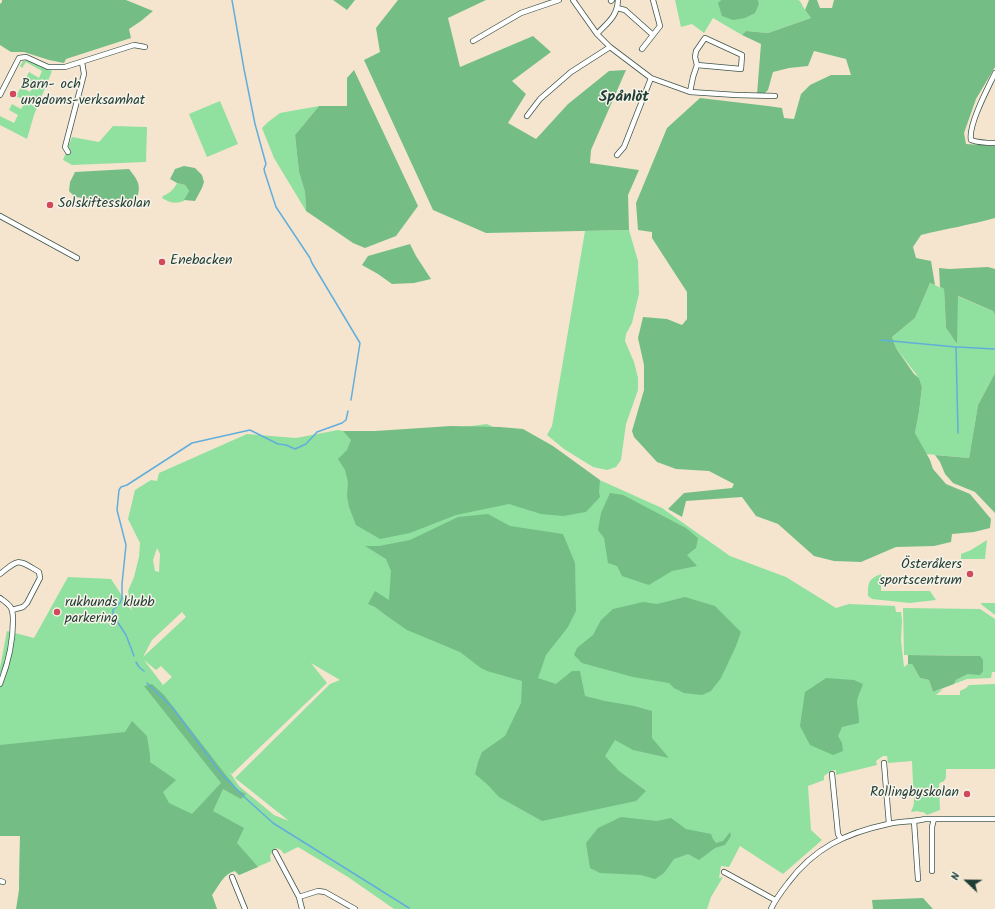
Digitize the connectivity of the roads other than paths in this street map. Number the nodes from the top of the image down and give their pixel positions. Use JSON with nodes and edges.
{"nodes":[{"id":1,"x":559,"y":0,"type":"edge"},
{"id":2,"x":574,"y":0,"type":"edge"},
{"id":3,"x":618,"y":0,"type":"edge"},
{"id":4,"x":653,"y":0,"type":"edge"},
{"id":5,"x":617,"y":8,"type":"junction"},
{"id":6,"x":597,"y":34,"type":"junction"},
{"id":7,"x":653,"y":35,"type":"junction"},
{"id":8,"x":473,"y":41,"type":"dead end"},
{"id":9,"x":145,"y":47,"type":"dead end"},
{"id":10,"x":610,"y":47,"type":"junction"},
{"id":11,"x":642,"y":50,"type":"dead end"},
{"id":12,"x":82,"y":62,"type":"junction"},
{"id":13,"x":696,"y":65,"type":"junction"},
{"id":14,"x":995,"y":73,"type":"edge"},
{"id":15,"x":651,"y":78,"type":"junction"},
{"id":16,"x":690,"y":92,"type":"junction"},
{"id":17,"x":0,"y":95,"type":"edge"},
{"id":18,"x":775,"y":96,"type":"dead end"},
{"id":19,"x":527,"y":116,"type":"dead end"},
{"id":20,"x":995,"y":143,"type":"edge"},
{"id":21,"x":68,"y":152,"type":"dead end"},
{"id":22,"x":617,"y":155,"type":"dead end"},
{"id":23,"x":0,"y":216,"type":"edge"},
{"id":24,"x":78,"y":258,"type":"dead end"},
{"id":25,"x":0,"y":574,"type":"edge"},
{"id":26,"x":0,"y":598,"type":"edge"},
{"id":27,"x":12,"y":610,"type":"junction"},
{"id":28,"x":0,"y":684,"type":"edge"},
{"id":29,"x":884,"y":763,"type":"dead end"},
{"id":30,"x":832,"y":774,"type":"dead end"},
{"id":31,"x":934,"y":819,"type":"junction"},
{"id":32,"x":995,"y":819,"type":"edge"},
{"id":33,"x":914,"y":822,"type":"junction"},
{"id":34,"x":890,"y":824,"type":"junction"},
{"id":35,"x":841,"y":839,"type":"junction"},
{"id":36,"x":275,"y":852,"type":"dead end"},
{"id":37,"x":932,"y":871,"type":"dead end"},
{"id":38,"x":724,"y":872,"type":"dead end"},
{"id":39,"x":232,"y":877,"type":"dead end"},
{"id":40,"x":918,"y":879,"type":"dead end"},
{"id":41,"x":299,"y":897,"type":"junction"},
{"id":42,"x":775,"y":900,"type":"junction"},
{"id":43,"x":244,"y":909,"type":"edge"},
{"id":44,"x":302,"y":909,"type":"edge"},
{"id":45,"x":355,"y":909,"type":"edge"},
{"id":46,"x":771,"y":909,"type":"edge"}],
"edges":[{"from":1,"to":8,"type":"street"},
{"from":2,"to":6,"type":"street"},
{"from":3,"to":5,"type":"street"},
{"from":4,"to":7,"type":"street"},
{"from":5,"to":6,"type":"street"},
{"from":5,"to":7,"type":"street"},
{"from":6,"to":10,"type":"street"},
{"from":7,"to":11,"type":"street"},
{"from":9,"to":12,"type":"street"},
{"from":10,"to":15,"type":"street"},
{"from":10,"to":19,"type":"street"},
{"from":12,"to":17,"type":"street"},
{"from":12,"to":21,"type":"street"},
{"from":13,"to":13,"type":"street"},
{"from":13,"to":16,"type":"street"},
{"from":14,"to":20,"type":"street"},
{"from":15,"to":16,"type":"street"},
{"from":15,"to":22,"type":"street"},
{"from":16,"to":18,"type":"street"},
{"from":23,"to":24,"type":"street"},
{"from":25,"to":27,"type":"street"},
{"from":26,"to":27,"type":"street"},
{"from":27,"to":28,"type":"street"},
{"from":29,"to":34,"type":"street"},
{"from":30,"to":35,"type":"street"},
{"from":31,"to":32,"type":"street"},
{"from":31,"to":33,"type":"street"},
{"from":31,"to":37,"type":"street"},
{"from":33,"to":34,"type":"street"},
{"from":33,"to":40,"type":"street"},
{"from":34,"to":35,"type":"street"},
{"from":35,"to":42,"type":"street"},
{"from":36,"to":41,"type":"street"},
{"from":38,"to":42,"type":"street"},
{"from":39,"to":43,"type":"street"},
{"from":41,"to":44,"type":"street"},
{"from":41,"to":45,"type":"street"},
{"from":42,"to":46,"type":"street"}]}
